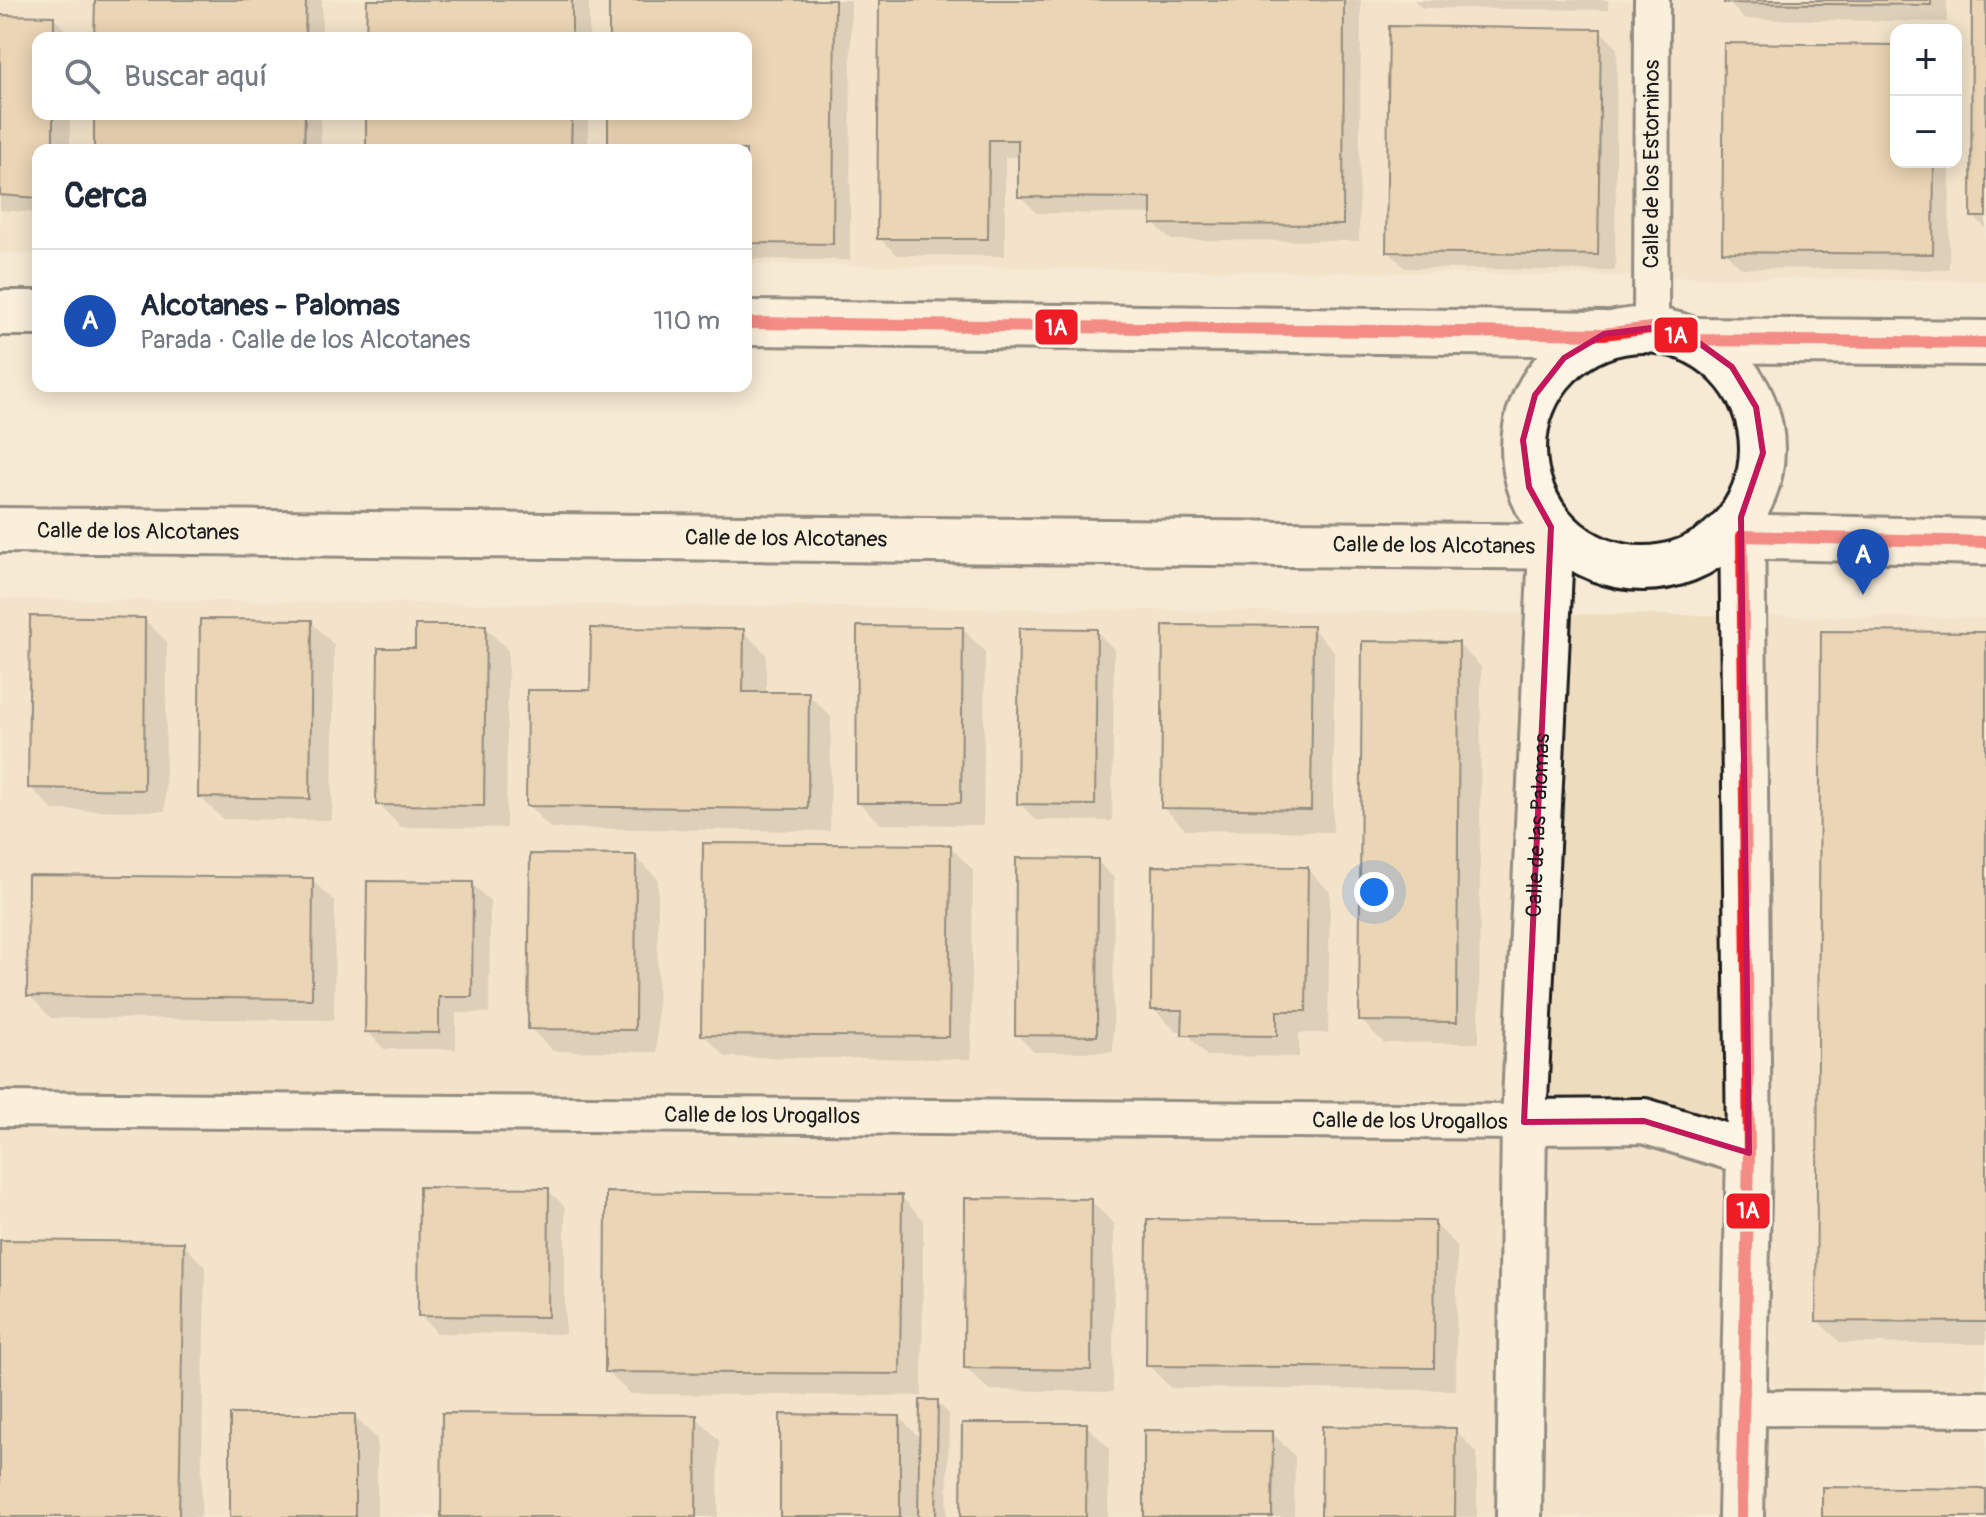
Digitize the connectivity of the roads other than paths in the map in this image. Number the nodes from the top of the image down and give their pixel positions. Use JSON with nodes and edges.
{"nodes":[{"id":1,"x":1652,"y":0,"type":"edge"},
{"id":2,"x":0,"y":313,"type":"edge"},
{"id":3,"x":32,"y":313,"type":"edge"},
{"id":4,"x":752,"y":323,"type":"edge"},
{"id":5,"x":1651,"y":328,"type":"junction"},
{"id":6,"x":1604,"y":334,"type":"junction"},
{"id":7,"x":1695,"y":340,"type":"junction"},
{"id":8,"x":1986,"y":343,"type":"edge"},
{"id":9,"x":0,"y":530,"type":"edge"},
{"id":10,"x":1736,"y":530,"type":"junction"},
{"id":11,"x":1558,"y":541,"type":"junction"},
{"id":12,"x":1986,"y":542,"type":"edge"},
{"id":13,"x":0,"y":1109,"type":"edge"},
{"id":14,"x":1524,"y":1122,"type":"junction"},
{"id":15,"x":1749,"y":1153,"type":"junction"},
{"id":16,"x":1743,"y":1408,"type":"junction"},
{"id":17,"x":1986,"y":1409,"type":"edge"},
{"id":18,"x":1519,"y":1517,"type":"edge"},
{"id":19,"x":1741,"y":1517,"type":"edge"}],
"edges":[{"from":1,"to":5,"type":"street","name":"Calle de los Estorninos"},
{"from":2,"to":3,"type":"street"},
{"from":4,"to":6,"type":"street"},
{"from":5,"to":6,"type":"street"},
{"from":5,"to":7,"type":"street"},
{"from":6,"to":11,"type":"street"},
{"from":7,"to":8,"type":"street"},
{"from":7,"to":10,"type":"street"},
{"from":9,"to":11,"type":"street","name":"Calle de los Alcotanes"},
{"from":10,"to":11,"type":"street"},
{"from":10,"to":12,"type":"street"},
{"from":10,"to":15,"type":"street"},
{"from":11,"to":14,"type":"street","name":"Calle de las Palomas"},
{"from":13,"to":14,"type":"street","name":"Calle de los Urogallos"},
{"from":14,"to":15,"type":"street"},
{"from":14,"to":18,"type":"street","name":"Calle de las Palomas"},
{"from":15,"to":16,"type":"street"},
{"from":16,"to":17,"type":"street"},
{"from":16,"to":19,"type":"street"}]}
